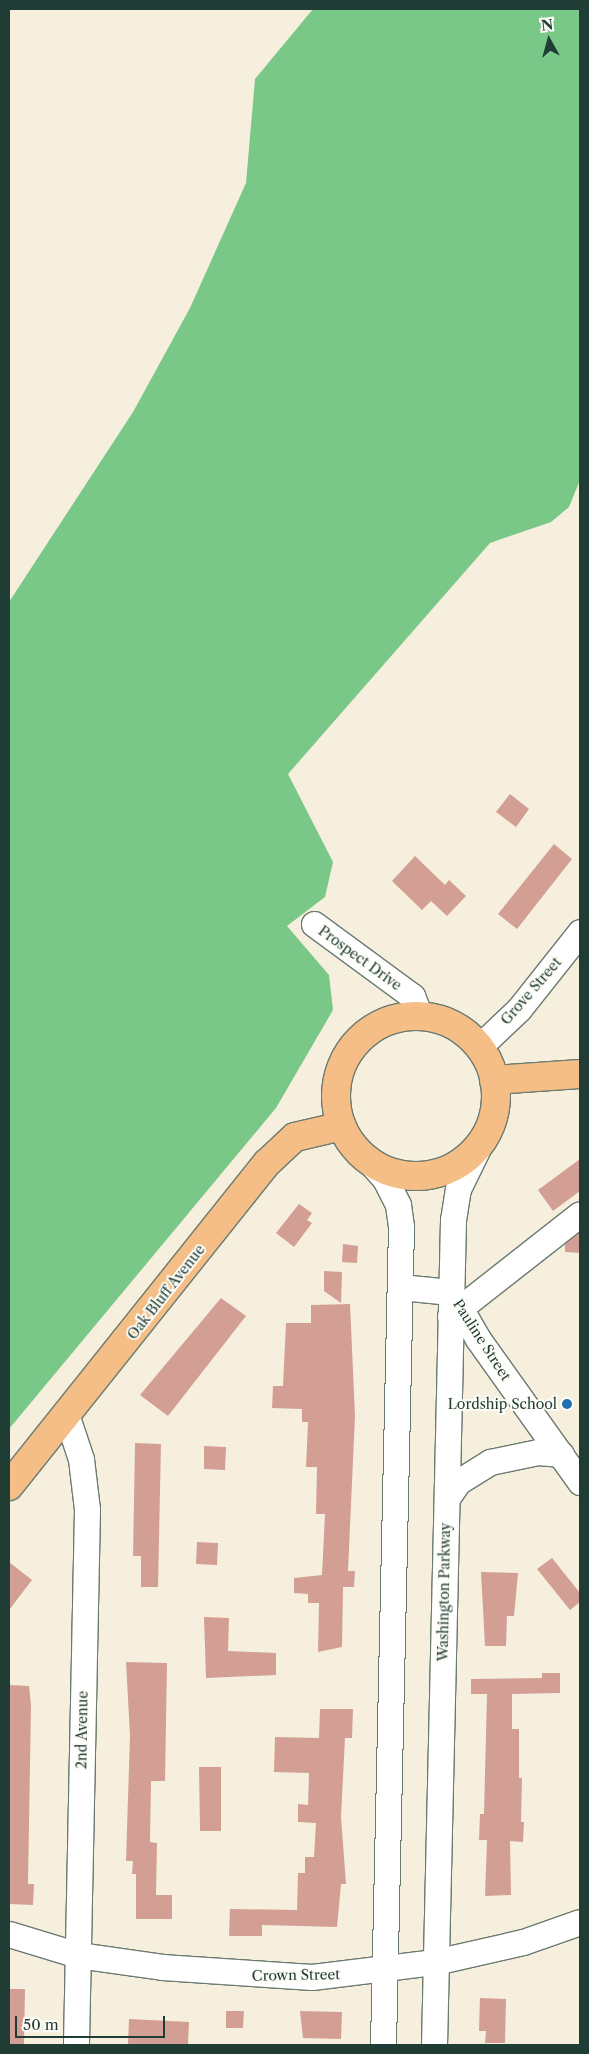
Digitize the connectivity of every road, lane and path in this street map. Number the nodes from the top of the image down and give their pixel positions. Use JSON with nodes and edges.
{"nodes":[{"id":1,"x":314,"y":924,"type":"dead end"},
{"id":2,"x":580,"y":932,"type":"edge"},
{"id":3,"x":420,"y":1016,"type":"junction"},
{"id":4,"x":479,"y":1047,"type":"junction"},
{"id":5,"x":580,"y":1074,"type":"edge"},
{"id":6,"x":494,"y":1080,"type":"junction"},
{"id":7,"x":342,"y":1126,"type":"junction"},
{"id":8,"x":480,"y":1144,"type":"junction"},
{"id":9,"x":368,"y":1160,"type":"junction"},
{"id":10,"x":580,"y":1214,"type":"edge"},
{"id":11,"x":400,"y":1286,"type":"junction"},
{"id":12,"x":454,"y":1306,"type":"junction"},
{"id":13,"x":67,"y":1417,"type":"junction"},
{"id":14,"x":561,"y":1454,"type":"junction"},
{"id":15,"x":580,"y":1482,"type":"edge"},
{"id":16,"x":9,"y":1486,"type":"edge"},
{"id":17,"x":447,"y":1498,"type":"junction"},
{"id":18,"x":580,"y":1922,"type":"edge"},
{"id":19,"x":9,"y":1934,"type":"edge"},
{"id":20,"x":78,"y":1955,"type":"junction"},
{"id":21,"x":435,"y":1962,"type":"junction"},
{"id":22,"x":385,"y":1970,"type":"junction"},
{"id":23,"x":76,"y":2045,"type":"edge"},
{"id":24,"x":383,"y":2045,"type":"edge"},
{"id":25,"x":434,"y":2045,"type":"edge"}],
"edges":[{"from":1,"to":3,"type":"street","name":"Prospect Drive"},
{"from":2,"to":4,"type":"street","name":"Grove Street"},
{"from":3,"to":4,"type":"main road"},
{"from":3,"to":7,"type":"main road"},
{"from":4,"to":6,"type":"main road"},
{"from":5,"to":6,"type":"main road"},
{"from":6,"to":8,"type":"main road"},
{"from":7,"to":9,"type":"main road"},
{"from":7,"to":13,"type":"main road","name":"Oak Bluff Avenue"},
{"from":8,"to":9,"type":"main road"},
{"from":8,"to":12,"type":"street","name":"Washington Parkway"},
{"from":9,"to":11,"type":"street"},
{"from":10,"to":12,"type":"street"},
{"from":11,"to":12,"type":"street","name":"Pauline Street"},
{"from":11,"to":22,"type":"street"},
{"from":12,"to":14,"type":"street","name":"Pauline Street"},
{"from":12,"to":17,"type":"street","name":"Washington Parkway"},
{"from":13,"to":16,"type":"main road","name":"Oak Bluff Avenue"},
{"from":13,"to":20,"type":"street","name":"2nd Avenue"},
{"from":14,"to":15,"type":"street","name":"Pauline Street"},
{"from":14,"to":17,"type":"street"},
{"from":17,"to":21,"type":"street","name":"Washington Parkway"},
{"from":18,"to":21,"type":"street","name":"Crown Street"},
{"from":19,"to":20,"type":"street","name":"Crown Street"},
{"from":20,"to":22,"type":"street","name":"Crown Street"},
{"from":20,"to":23,"type":"street","name":"2nd Avenue"},
{"from":21,"to":22,"type":"street","name":"Crown Street"},
{"from":21,"to":25,"type":"street","name":"Washington Parkway"},
{"from":22,"to":24,"type":"street"}]}
